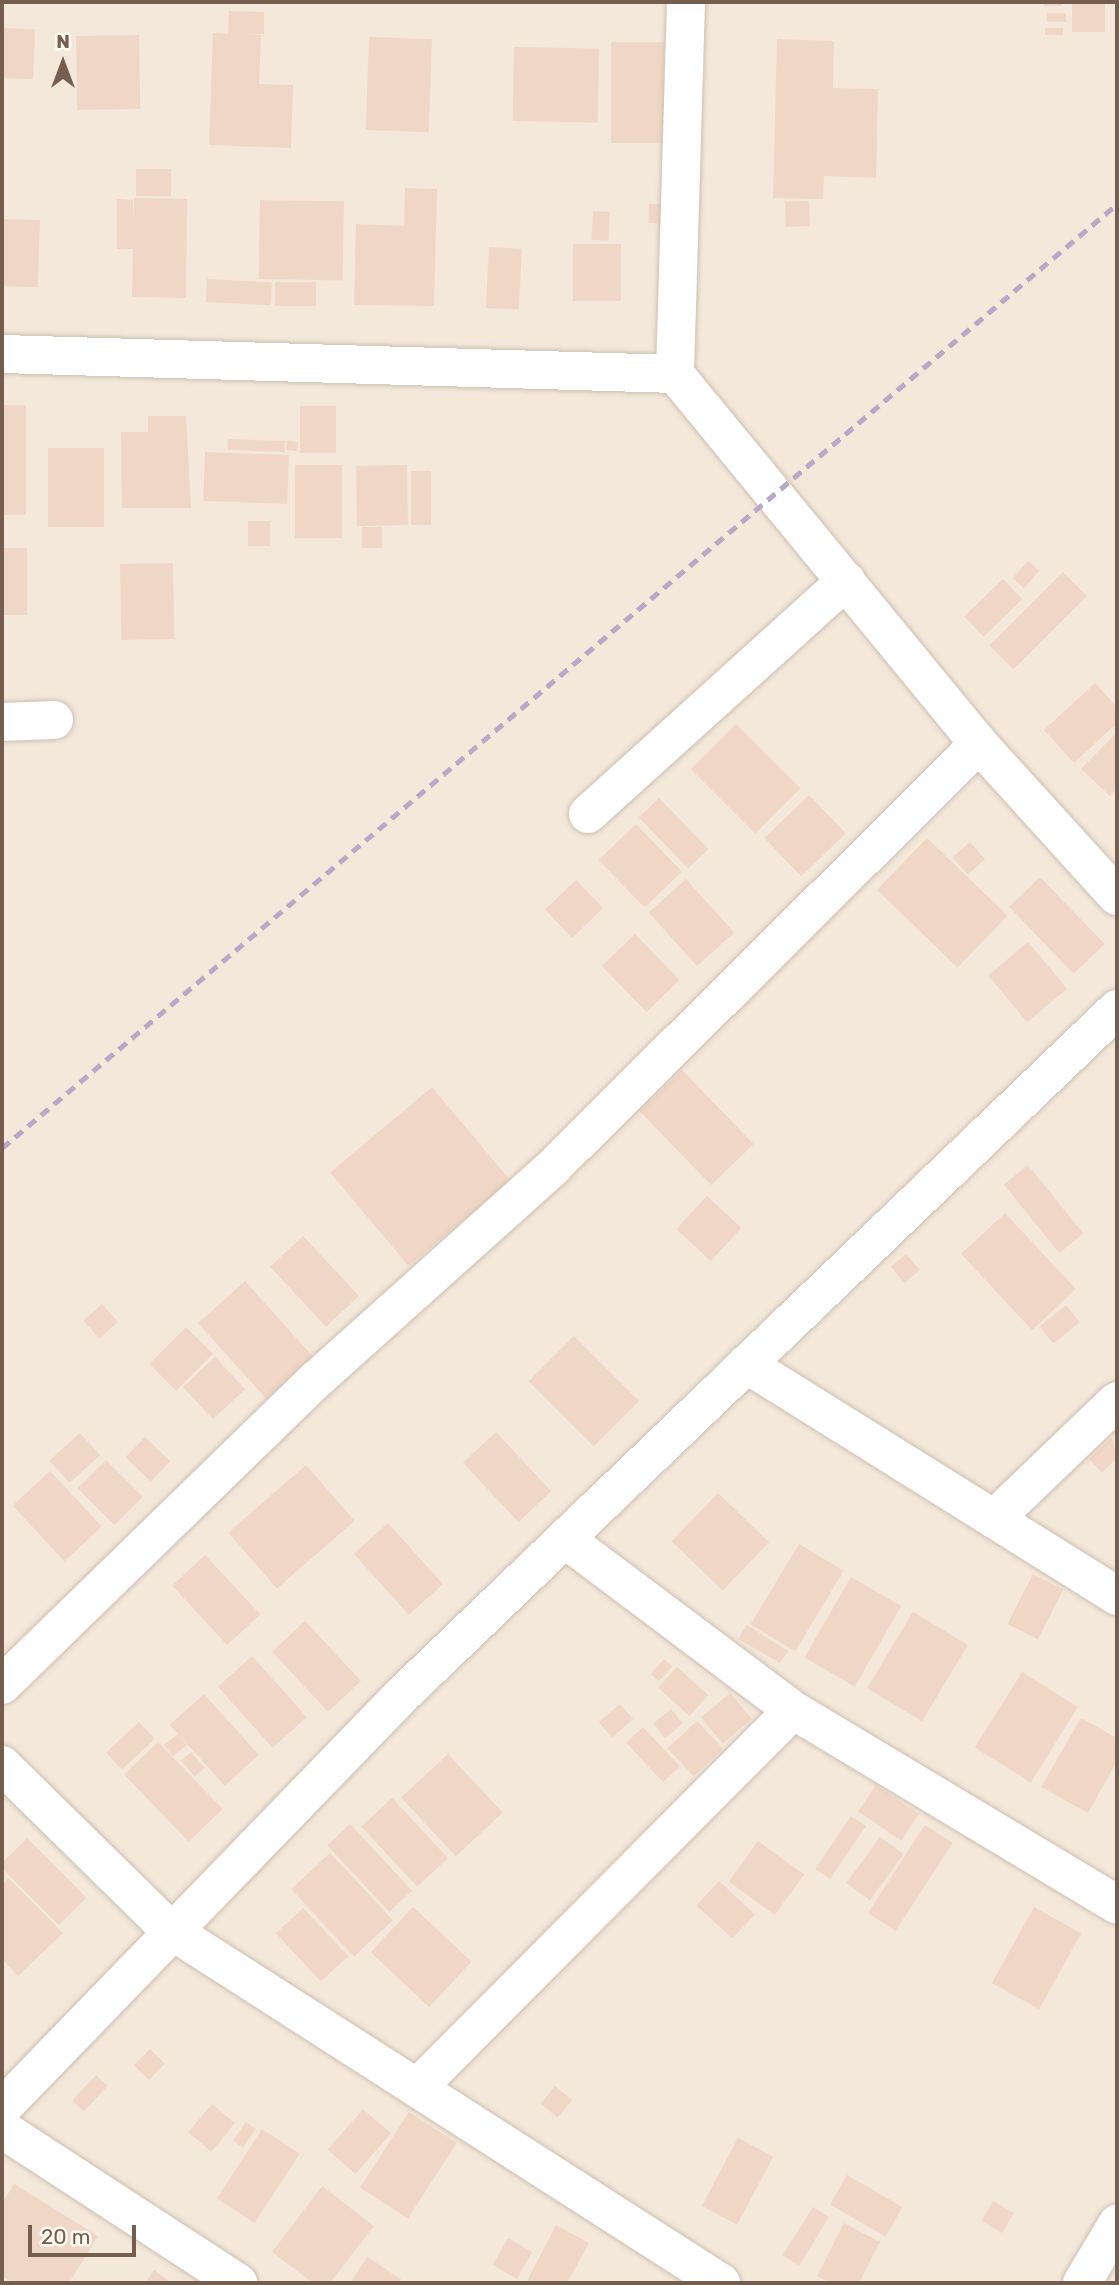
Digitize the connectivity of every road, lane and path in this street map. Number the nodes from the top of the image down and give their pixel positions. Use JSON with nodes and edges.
{"nodes":[{"id":1,"x":686,"y":2,"type":"edge"},
{"id":2,"x":2,"y":354,"type":"edge"},
{"id":3,"x":675,"y":374,"type":"junction"},
{"id":4,"x":846,"y":581,"type":"junction"},
{"id":5,"x":54,"y":720,"type":"dead end"},
{"id":6,"x":2,"y":722,"type":"edge"},
{"id":7,"x":979,"y":744,"type":"junction"},
{"id":8,"x":588,"y":814,"type":"dead end"},
{"id":9,"x":1117,"y":896,"type":"edge"},
{"id":10,"x":1117,"y":1009,"type":"edge"},
{"id":11,"x":746,"y":1364,"type":"junction"},
{"id":12,"x":1117,"y":1401,"type":"edge"},
{"id":13,"x":994,"y":1519,"type":"junction"},
{"id":14,"x":565,"y":1539,"type":"junction"},
{"id":15,"x":1117,"y":1596,"type":"edge"},
{"id":16,"x":2,"y":1685,"type":"edge"},
{"id":17,"x":793,"y":1710,"type":"junction"},
{"id":18,"x":2,"y":1765,"type":"edge"},
{"id":19,"x":1117,"y":1905,"type":"edge"},
{"id":20,"x":169,"y":1929,"type":"junction"},
{"id":21,"x":419,"y":2086,"type":"junction"},
{"id":22,"x":2,"y":2108,"type":"edge"},
{"id":23,"x":2,"y":2129,"type":"edge"},
{"id":24,"x":1117,"y":2224,"type":"edge"},
{"id":25,"x":238,"y":2283,"type":"edge"},
{"id":26,"x":721,"y":2283,"type":"edge"},
{"id":27,"x":1082,"y":2283,"type":"edge"}],
"edges":[{"from":1,"to":3,"type":"street"},
{"from":2,"to":3,"type":"street"},
{"from":3,"to":4,"type":"street"},
{"from":4,"to":7,"type":"street"},
{"from":4,"to":8,"type":"street"},
{"from":5,"to":6,"type":"street"},
{"from":7,"to":9,"type":"street"},
{"from":7,"to":16,"type":"street"},
{"from":10,"to":11,"type":"street"},
{"from":11,"to":13,"type":"street"},
{"from":11,"to":14,"type":"street"},
{"from":12,"to":13,"type":"street"},
{"from":13,"to":15,"type":"street"},
{"from":14,"to":17,"type":"street"},
{"from":14,"to":20,"type":"street"},
{"from":17,"to":19,"type":"street"},
{"from":17,"to":21,"type":"street"},
{"from":18,"to":20,"type":"street"},
{"from":20,"to":21,"type":"street"},
{"from":20,"to":22,"type":"street"},
{"from":21,"to":26,"type":"street"},
{"from":23,"to":25,"type":"street"},
{"from":24,"to":27,"type":"street"}]}
